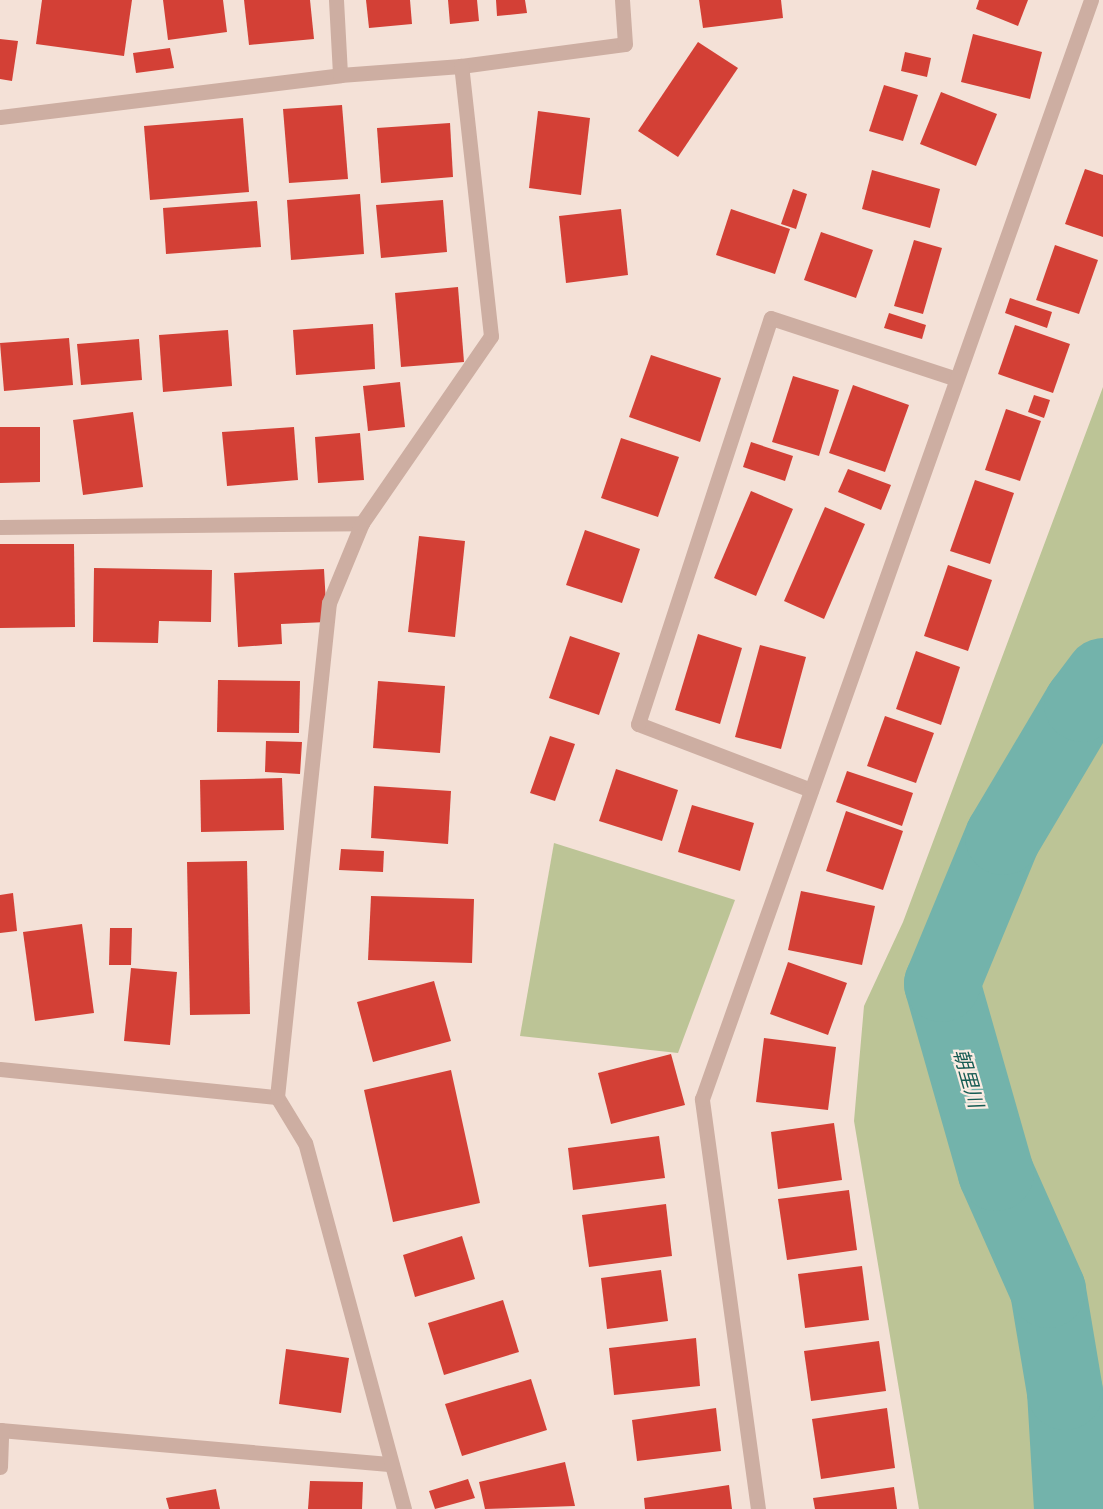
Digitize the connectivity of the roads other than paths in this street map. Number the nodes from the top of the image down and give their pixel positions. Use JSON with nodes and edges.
{"nodes":[{"id":1,"x":336,"y":0,"type":"edge"},
{"id":2,"x":622,"y":0,"type":"edge"},
{"id":3,"x":1091,"y":0,"type":"edge"},
{"id":4,"x":461,"y":66,"type":"junction"},
{"id":5,"x":340,"y":75,"type":"junction"},
{"id":6,"x":0,"y":117,"type":"edge"},
{"id":7,"x":956,"y":379,"type":"junction"},
{"id":8,"x":362,"y":523,"type":"junction"},
{"id":9,"x":0,"y":527,"type":"edge"},
{"id":10,"x":811,"y":790,"type":"junction"},
{"id":11,"x":0,"y":1069,"type":"edge"},
{"id":12,"x":276,"y":1096,"type":"junction"},
{"id":13,"x":1,"y":1430,"type":"edge"},
{"id":14,"x":392,"y":1464,"type":"junction"},
{"id":15,"x":0,"y":1467,"type":"edge"},
{"id":16,"x":404,"y":1509,"type":"edge"},
{"id":17,"x":758,"y":1509,"type":"edge"}],
"edges":[{"from":1,"to":5,"type":"street"},
{"from":2,"to":4,"type":"street"},
{"from":3,"to":7,"type":"street"},
{"from":4,"to":5,"type":"street"},
{"from":4,"to":8,"type":"street"},
{"from":5,"to":6,"type":"street"},
{"from":7,"to":10,"type":"street"},
{"from":7,"to":10,"type":"street"},
{"from":8,"to":9,"type":"street"},
{"from":8,"to":12,"type":"street"},
{"from":10,"to":17,"type":"street"},
{"from":11,"to":12,"type":"street"},
{"from":12,"to":14,"type":"street"},
{"from":13,"to":14,"type":"street"},
{"from":13,"to":15,"type":"street"},
{"from":14,"to":16,"type":"street"}]}
